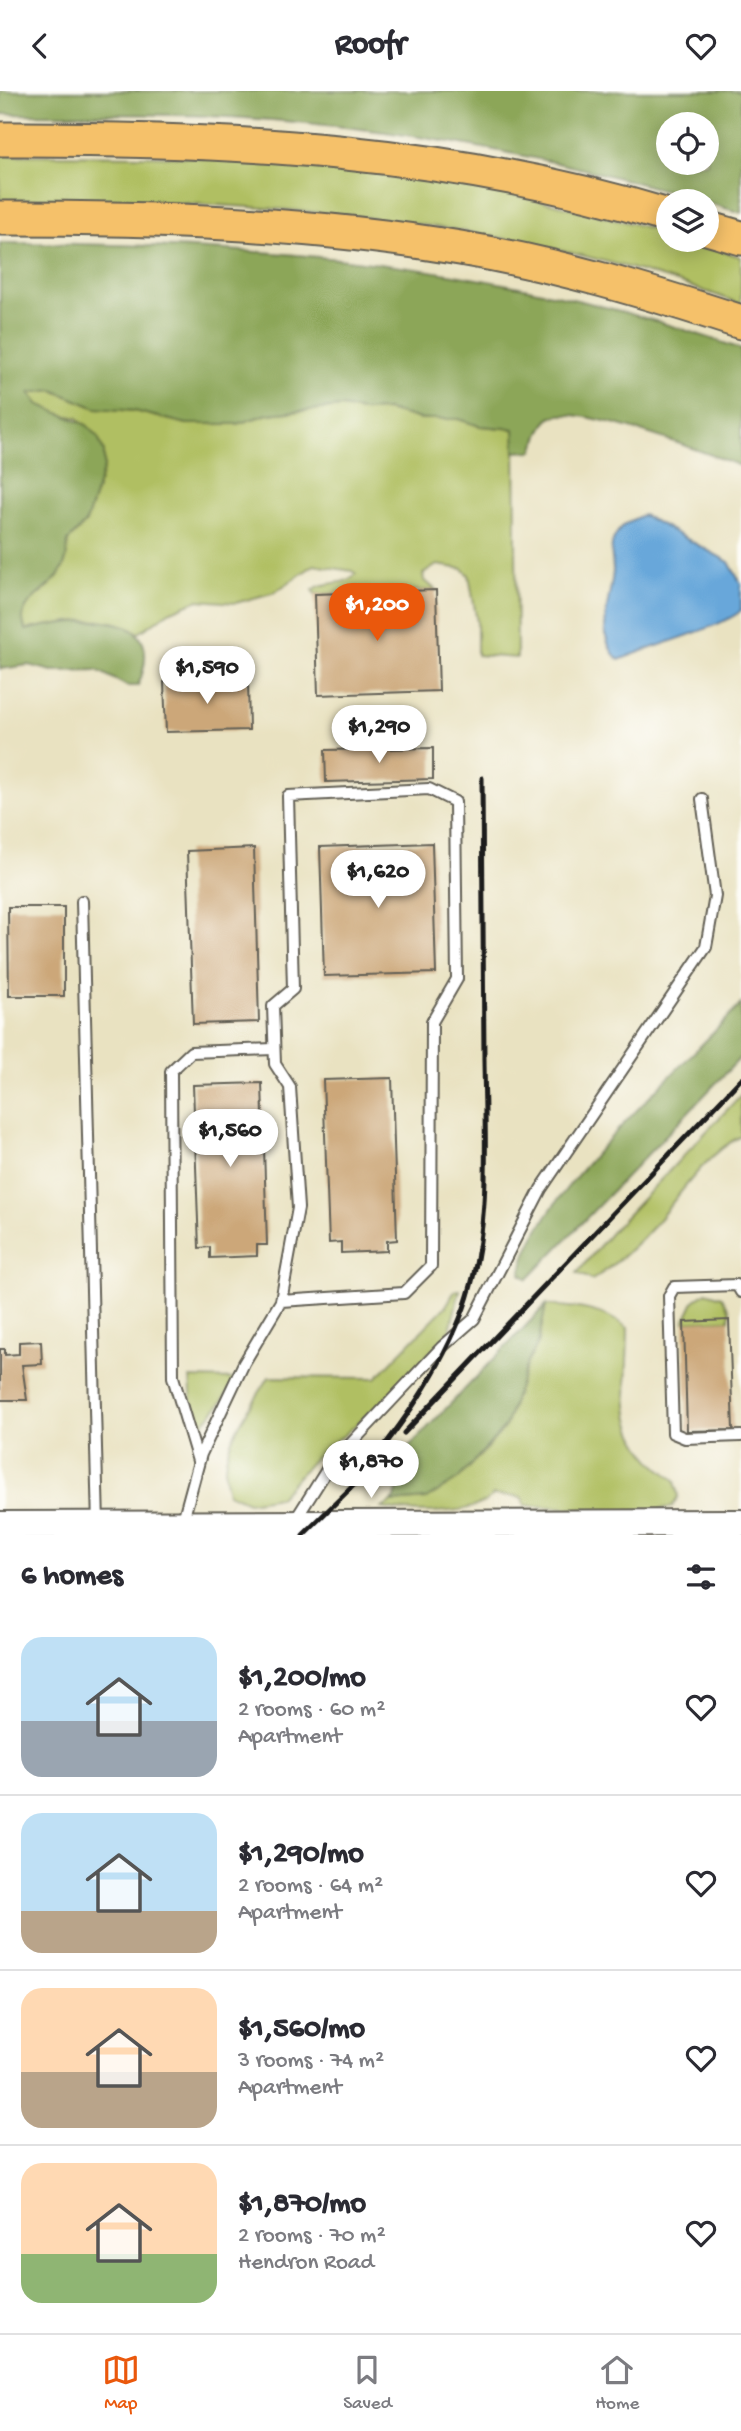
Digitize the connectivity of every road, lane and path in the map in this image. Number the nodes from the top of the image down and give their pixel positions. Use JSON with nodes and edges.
{"nodes":[{"id":1,"x":0,"y":139,"type":"edge"},
{"id":2,"x":656,"y":213,"type":"edge"},
{"id":3,"x":0,"y":218,"type":"edge"},
{"id":4,"x":719,"y":232,"type":"edge"},
{"id":5,"x":741,"y":238,"type":"edge"},
{"id":6,"x":741,"y":322,"type":"edge"},
{"id":7,"x":702,"y":799,"type":"dead end"},
{"id":8,"x":82,"y":901,"type":"dead end"},
{"id":9,"x":274,"y":1049,"type":"junction"},
{"id":10,"x":741,"y":1292,"type":"edge"},
{"id":11,"x":281,"y":1301,"type":"junction"},
{"id":12,"x":741,"y":1436,"type":"edge"},
{"id":13,"x":198,"y":1463,"type":"junction"},
{"id":14,"x":741,"y":1523,"type":"edge"},
{"id":15,"x":182,"y":1524,"type":"junction"},
{"id":16,"x":0,"y":1525,"type":"edge"},
{"id":17,"x":98,"y":1525,"type":"junction"},
{"id":18,"x":293,"y":1525,"type":"junction"},
{"id":19,"x":507,"y":1529,"type":"edge"},
{"id":20,"x":651,"y":1529,"type":"edge"}],
"edges":[{"from":1,"to":2,"type":"main road"},
{"from":3,"to":6,"type":"main road"},
{"from":4,"to":5,"type":"main road"},
{"from":7,"to":18,"type":"lane"},
{"from":8,"to":17,"type":"lane"},
{"from":9,"to":11,"type":"lane"},
{"from":9,"to":11,"type":"lane"},
{"from":9,"to":13,"type":"lane"},
{"from":10,"to":12,"type":"lane"},
{"from":11,"to":13,"type":"lane"},
{"from":13,"to":15,"type":"lane"},
{"from":14,"to":20,"type":"street"},
{"from":15,"to":17,"type":"street"},
{"from":15,"to":18,"type":"street"},
{"from":16,"to":17,"type":"street"},
{"from":18,"to":19,"type":"street"},
{"from":19,"to":20,"type":"street"}]}
